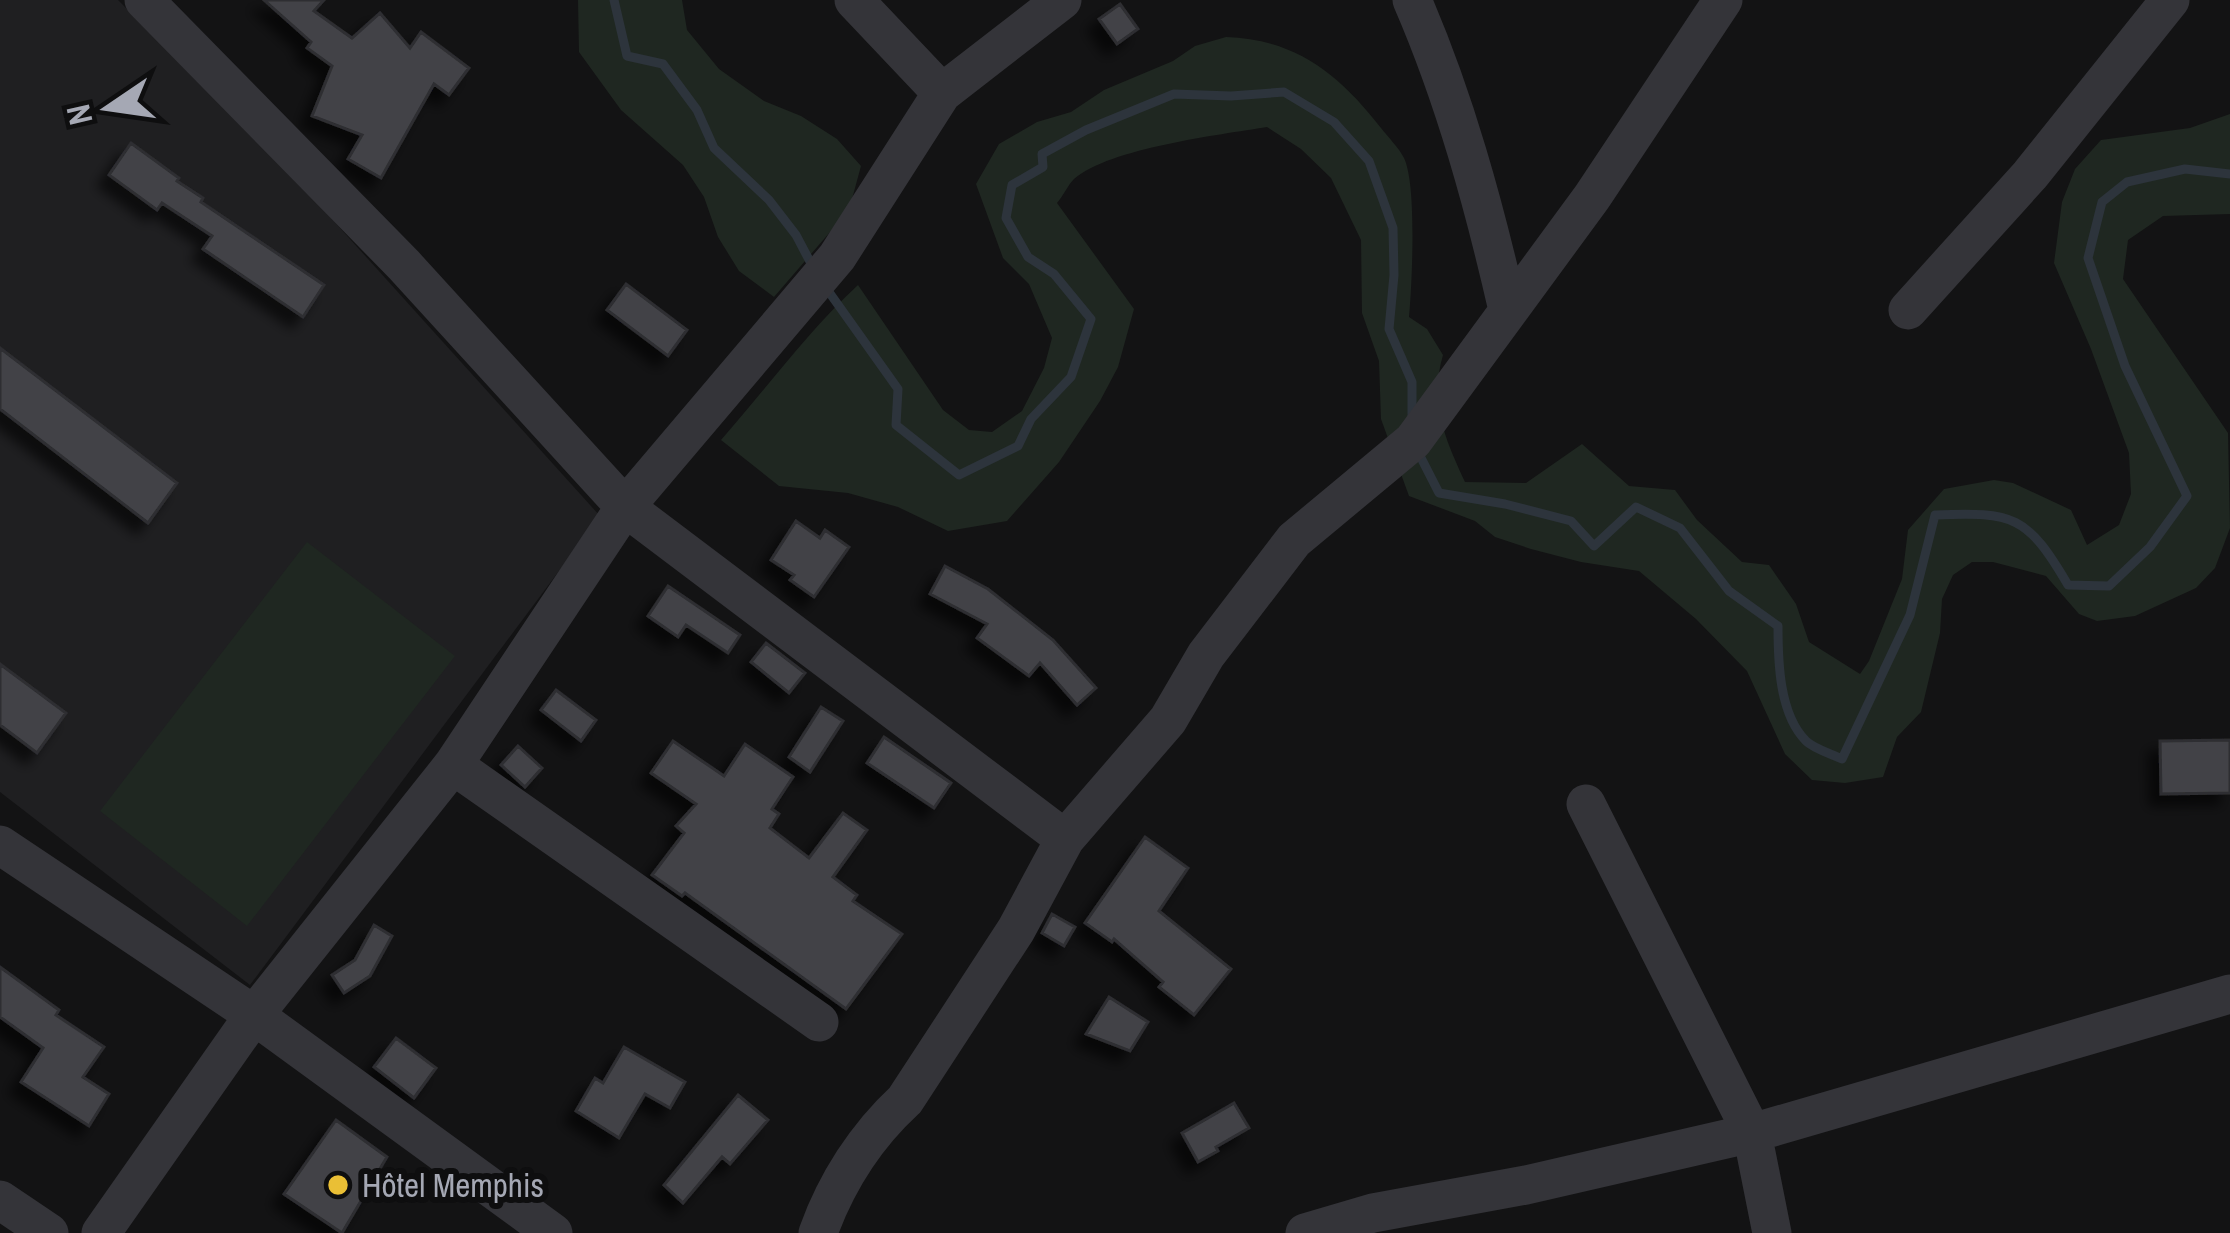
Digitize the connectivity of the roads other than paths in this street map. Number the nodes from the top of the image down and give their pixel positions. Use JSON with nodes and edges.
{"nodes":[{"id":1,"x":144,"y":0,"type":"edge"},
{"id":2,"x":854,"y":0,"type":"edge"},
{"id":3,"x":1062,"y":0,"type":"edge"},
{"id":4,"x":1412,"y":0,"type":"edge"},
{"id":5,"x":1723,"y":0,"type":"edge"},
{"id":6,"x":2170,"y":0,"type":"edge"},
{"id":7,"x":942,"y":93,"type":"junction"},
{"id":8,"x":1508,"y":310,"type":"junction"},
{"id":9,"x":1909,"y":310,"type":"dead end"},
{"id":10,"x":625,"y":507,"type":"junction"},
{"id":11,"x":453,"y":765,"type":"junction"},
{"id":12,"x":1586,"y":804,"type":"dead end"},
{"id":13,"x":1065,"y":839,"type":"junction"},
{"id":14,"x":2,"y":852,"type":"edge"},
{"id":15,"x":2230,"y":994,"type":"edge"},
{"id":16,"x":254,"y":1015,"type":"junction"},
{"id":17,"x":818,"y":1022,"type":"dead end"},
{"id":18,"x":1752,"y":1133,"type":"junction"},
{"id":19,"x":0,"y":1200,"type":"edge"},
{"id":20,"x":50,"y":1233,"type":"edge"},
{"id":21,"x":100,"y":1233,"type":"edge"},
{"id":22,"x":553,"y":1233,"type":"edge"},
{"id":23,"x":818,"y":1233,"type":"edge"},
{"id":24,"x":1305,"y":1233,"type":"edge"},
{"id":25,"x":1772,"y":1233,"type":"edge"}],
"edges":[{"from":1,"to":10,"type":"street"},
{"from":2,"to":7,"type":"street"},
{"from":3,"to":7,"type":"street"},
{"from":4,"to":8,"type":"street"},
{"from":5,"to":8,"type":"street"},
{"from":6,"to":9,"type":"street"},
{"from":7,"to":10,"type":"street"},
{"from":8,"to":13,"type":"street"},
{"from":10,"to":11,"type":"street"},
{"from":10,"to":13,"type":"street"},
{"from":11,"to":16,"type":"street"},
{"from":11,"to":17,"type":"street"},
{"from":12,"to":18,"type":"street"},
{"from":13,"to":23,"type":"street"},
{"from":14,"to":16,"type":"street"},
{"from":15,"to":18,"type":"street"},
{"from":16,"to":21,"type":"street"},
{"from":16,"to":22,"type":"street"},
{"from":18,"to":24,"type":"street"},
{"from":18,"to":25,"type":"street"},
{"from":19,"to":20,"type":"street"}]}
